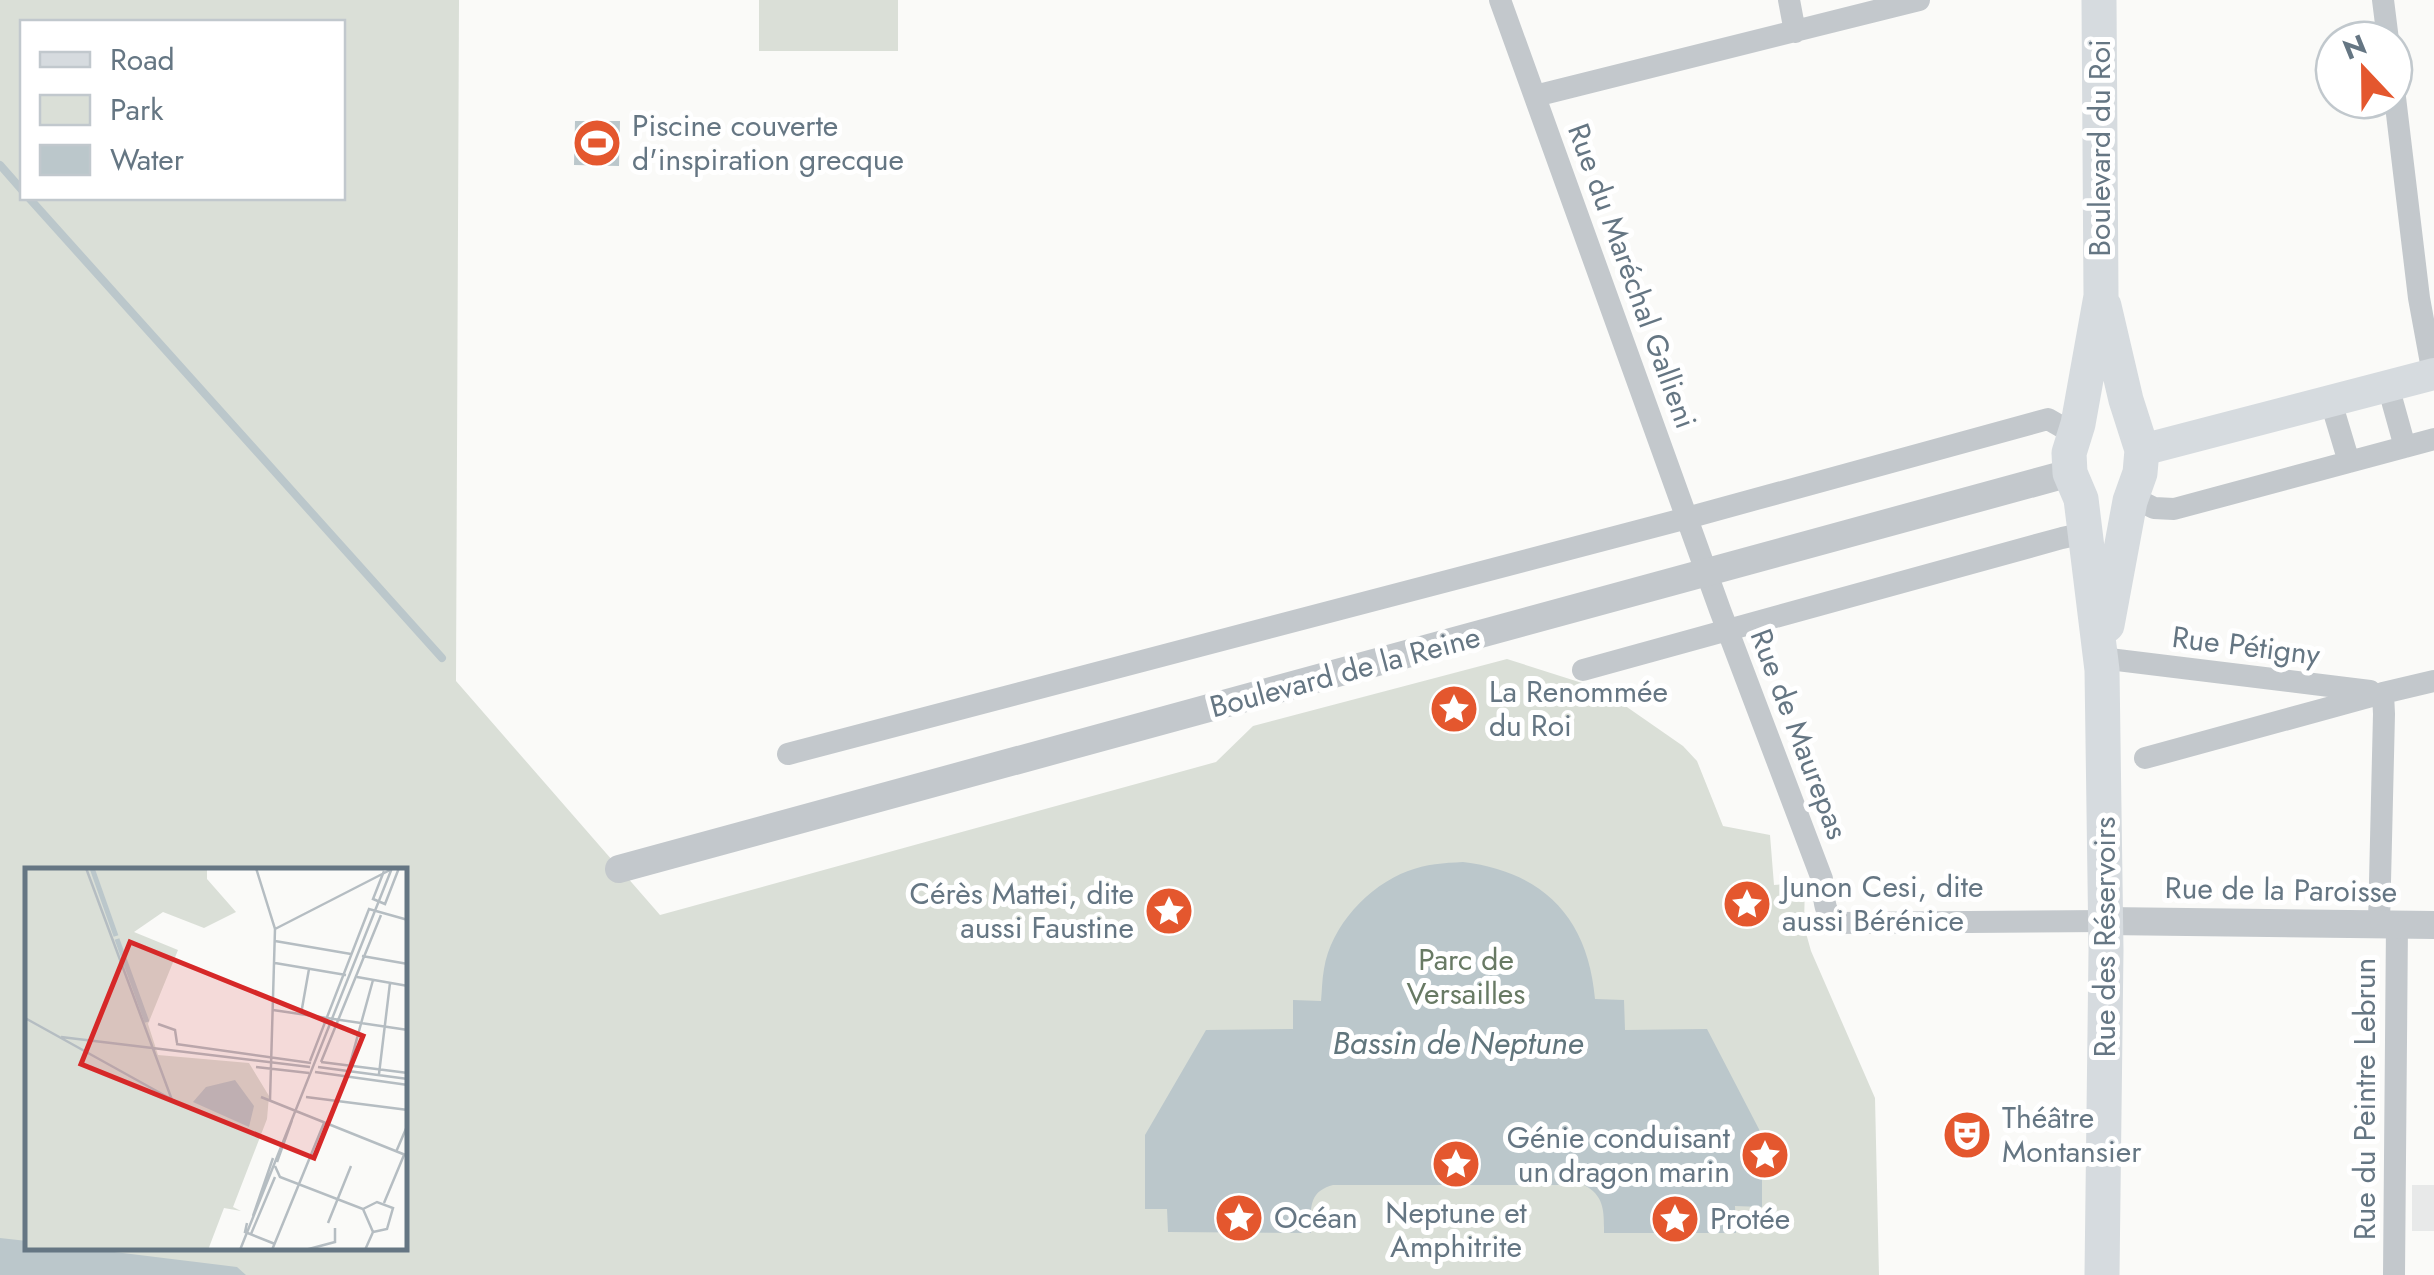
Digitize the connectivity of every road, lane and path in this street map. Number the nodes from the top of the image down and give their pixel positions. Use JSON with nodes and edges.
{"nodes":[{"id":1,"x":1500,"y":0,"type":"edge"},
{"id":2,"x":1789,"y":0,"type":"edge"},
{"id":3,"x":1920,"y":0,"type":"edge"},
{"id":4,"x":2099,"y":0,"type":"edge"},
{"id":5,"x":1795,"y":32,"type":"junction"},
{"id":6,"x":1535,"y":96,"type":"junction"},
{"id":7,"x":2398,"y":120,"type":"edge"},
{"id":8,"x":2101,"y":296,"type":"junction"},
{"id":9,"x":2433,"y":374,"type":"edge"},
{"id":10,"x":2388,"y":386,"type":"junction"},
{"id":11,"x":2331,"y":402,"type":"junction"},
{"id":12,"x":2076,"y":429,"type":"junction"},
{"id":13,"x":2137,"y":438,"type":"junction"},
{"id":14,"x":2434,"y":439,"type":"edge"},
{"id":15,"x":2406,"y":447,"type":"junction"},
{"id":16,"x":2348,"y":462,"type":"junction"},
{"id":17,"x":2131,"y":499,"type":"junction"},
{"id":18,"x":2079,"y":502,"type":"junction"},
{"id":19,"x":1687,"y":518,"type":"junction"},
{"id":20,"x":1707,"y":574,"type":"junction"},
{"id":21,"x":1728,"y":631,"type":"junction"},
{"id":22,"x":2101,"y":658,"type":"junction"},
{"id":23,"x":1583,"y":670,"type":"dead end"},
{"id":24,"x":2434,"y":681,"type":"edge"},
{"id":25,"x":2383,"y":693,"type":"junction"},
{"id":26,"x":788,"y":754,"type":"dead end"},
{"id":27,"x":2145,"y":758,"type":"dead end"},
{"id":28,"x":619,"y":869,"type":"dead end"},
{"id":29,"x":1830,"y":918,"type":"joint"},
{"id":30,"x":2106,"y":921,"type":"junction"},
{"id":31,"x":2388,"y":924,"type":"junction"},
{"id":32,"x":2434,"y":924,"type":"edge"},
{"id":33,"x":2102,"y":1275,"type":"edge"},
{"id":34,"x":2394,"y":1275,"type":"edge"}],
"edges":[{"from":1,"to":6,"type":"street","name":"Rue du Maréchal Gallieni"},
{"from":2,"to":5,"type":"street"},
{"from":3,"to":5,"type":"street"},
{"from":4,"to":8,"type":"main road","name":"Boulevard du Roi"},
{"from":5,"to":6,"type":"street"},
{"from":6,"to":19,"type":"street","name":"Rue du Maréchal Gallieni"},
{"from":7,"to":9,"type":"street"},
{"from":8,"to":12,"type":"main road","name":"Boulevard du Roi"},
{"from":8,"to":13,"type":"main road","name":"Boulevard du Roi"},
{"from":9,"to":10,"type":"main road"},
{"from":10,"to":11,"type":"main road"},
{"from":10,"to":15,"type":"street"},
{"from":11,"to":13,"type":"main road"},
{"from":11,"to":16,"type":"street"},
{"from":12,"to":13,"type":"main road"},
{"from":12,"to":18,"type":"main road"},
{"from":12,"to":19,"type":"street"},
{"from":13,"to":17,"type":"main road","name":"Boulevard du Roi"},
{"from":14,"to":15,"type":"street","name":"Boulevard de la Reine"},
{"from":15,"to":16,"type":"street","name":"Boulevard de la Reine"},
{"from":16,"to":17,"type":"street","name":"Boulevard de la Reine"},
{"from":17,"to":18,"type":"main road","name":"Boulevard de la Reine"},
{"from":17,"to":22,"type":"main road","name":"Rue des Réservoirs"},
{"from":18,"to":20,"type":"street","name":"Boulevard de la Reine"},
{"from":18,"to":21,"type":"street"},
{"from":18,"to":22,"type":"main road","name":"Rue des Réservoirs"},
{"from":19,"to":20,"type":"street","name":"Rue du Maréchal Gallieni"},
{"from":19,"to":26,"type":"street"},
{"from":20,"to":21,"type":"street","name":"Rue de Maurepas"},
{"from":20,"to":28,"type":"street","name":"Boulevard de la Reine"},
{"from":21,"to":23,"type":"street"},
{"from":21,"to":29,"type":"street","name":"Rue de Maurepas"},
{"from":22,"to":25,"type":"street","name":"Rue Pétigny"},
{"from":22,"to":30,"type":"main road","name":"Rue des Réservoirs"},
{"from":24,"to":25,"type":"street"},
{"from":25,"to":27,"type":"street"},
{"from":25,"to":31,"type":"street","name":"Rue du Peintre Lebrun"},
{"from":29,"to":30,"type":"street","name":"Rue de la Paroisse"},
{"from":30,"to":31,"type":"street","name":"Rue de la Paroisse"},
{"from":30,"to":33,"type":"main road","name":"Rue des Réservoirs"},
{"from":31,"to":32,"type":"street","name":"Rue de la Paroisse"},
{"from":31,"to":34,"type":"street","name":"Rue du Peintre Lebrun"}]}
